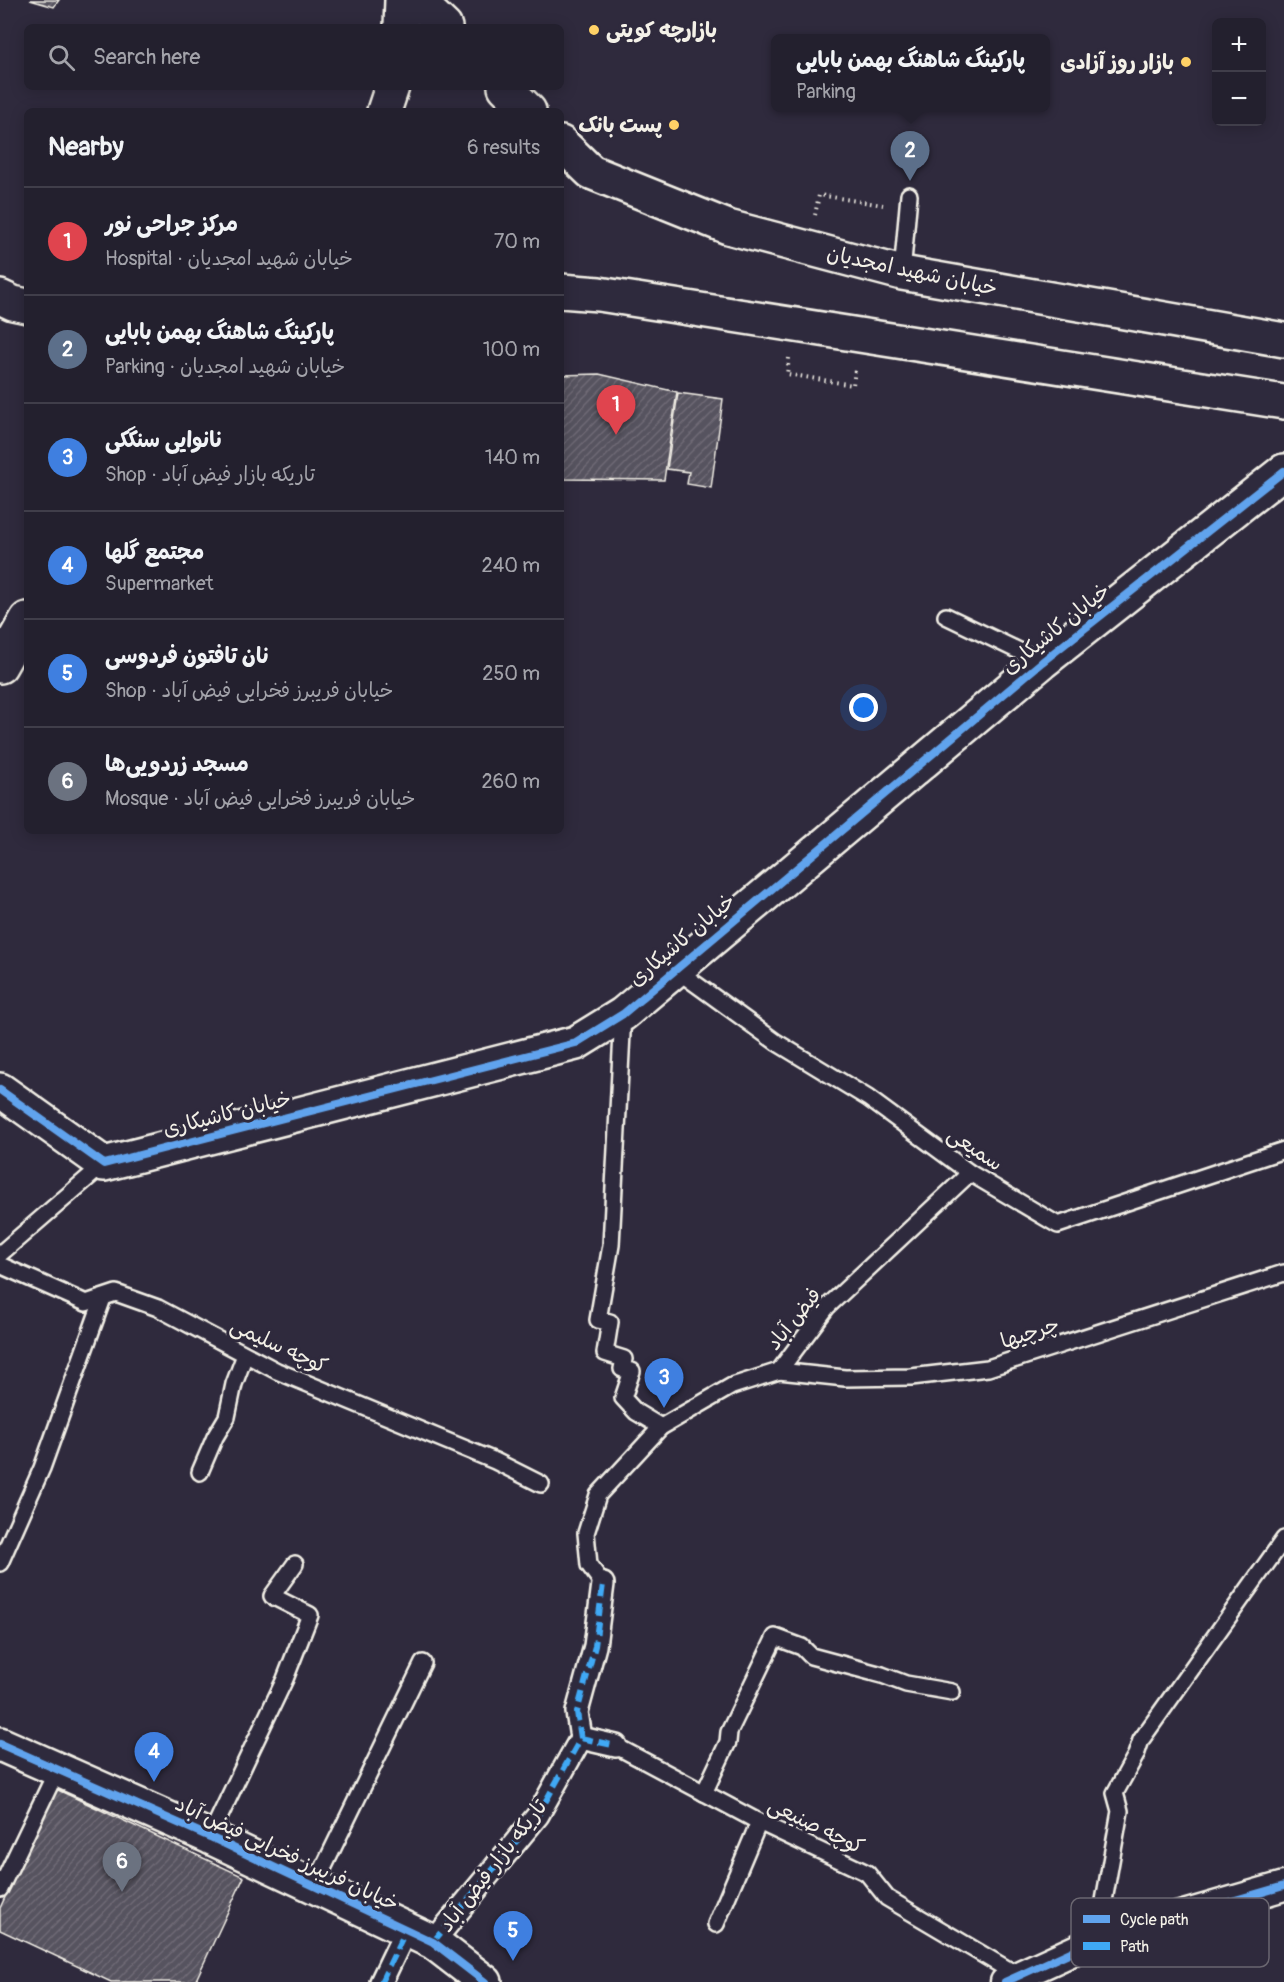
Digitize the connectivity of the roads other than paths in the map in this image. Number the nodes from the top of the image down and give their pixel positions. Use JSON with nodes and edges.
{"nodes":[{"id":1,"x":402,"y":0,"type":"edge"},
{"id":2,"x":417,"y":0,"type":"edge"},
{"id":3,"x":400,"y":24,"type":"edge"},
{"id":4,"x":442,"y":24,"type":"edge"},
{"id":5,"x":391,"y":90,"type":"edge"},
{"id":6,"x":508,"y":90,"type":"edge"},
{"id":7,"x":385,"y":108,"type":"edge"},
{"id":8,"x":526,"y":108,"type":"edge"},
{"id":9,"x":564,"y":148,"type":"edge"},
{"id":10,"x":576,"y":170,"type":"edge"},
{"id":11,"x":909,"y":195,"type":"dead end"},
{"id":12,"x":902,"y":273,"type":"junction"},
{"id":13,"x":564,"y":283,"type":"edge"},
{"id":14,"x":564,"y":291,"type":"edge"},
{"id":15,"x":599,"y":294,"type":"junction"},
{"id":16,"x":0,"y":297,"type":"edge"},
{"id":17,"x":24,"y":305,"type":"edge"},
{"id":18,"x":1284,"y":340,"type":"edge"},
{"id":19,"x":1284,"y":402,"type":"edge"},
{"id":20,"x":1284,"y":471,"type":"edge"},
{"id":21,"x":946,"y":616,"type":"dead end"},
{"id":22,"x":24,"y":624,"type":"edge"},
{"id":23,"x":1042,"y":662,"type":"junction"},
{"id":24,"x":0,"y":666,"type":"edge"},
{"id":25,"x":675,"y":969,"type":"junction"},
{"id":26,"x":623,"y":1014,"type":"junction"},
{"id":27,"x":0,"y":1090,"type":"edge"},
{"id":28,"x":1284,"y":1150,"type":"edge"},
{"id":29,"x":104,"y":1164,"type":"junction"},
{"id":30,"x":970,"y":1173,"type":"junction"},
{"id":31,"x":0,"y":1254,"type":"edge"},
{"id":32,"x":0,"y":1265,"type":"edge"},
{"id":33,"x":1284,"y":1274,"type":"edge"},
{"id":34,"x":103,"y":1298,"type":"junction"},
{"id":35,"x":245,"y":1355,"type":"junction"},
{"id":36,"x":779,"y":1371,"type":"junction"},
{"id":37,"x":661,"y":1427,"type":"junction"},
{"id":38,"x":200,"y":1472,"type":"dead end"},
{"id":39,"x":541,"y":1484,"type":"dead end"},
{"id":40,"x":1284,"y":1539,"type":"edge"},
{"id":41,"x":0,"y":1563,"type":"edge"},
{"id":42,"x":295,"y":1564,"type":"dead end"},
{"id":43,"x":603,"y":1584,"type":"joint"},
{"id":44,"x":423,"y":1663,"type":"dead end"},
{"id":45,"x":952,"y":1692,"type":"dead end"},
{"id":46,"x":581,"y":1738,"type":"junction"},
{"id":47,"x":0,"y":1744,"type":"edge"},
{"id":48,"x":615,"y":1746,"type":"joint"},
{"id":49,"x":58,"y":1768,"type":"junction"},
{"id":50,"x":704,"y":1793,"type":"junction"},
{"id":51,"x":759,"y":1822,"type":"junction"},
{"id":52,"x":210,"y":1836,"type":"junction"},
{"id":53,"x":315,"y":1885,"type":"junction"},
{"id":54,"x":1284,"y":1886,"type":"edge"},
{"id":55,"x":0,"y":1889,"type":"edge"},
{"id":56,"x":1104,"y":1898,"type":"edge"},
{"id":57,"x":1242,"y":1898,"type":"edge"},
{"id":58,"x":716,"y":1924,"type":"dead end"},
{"id":59,"x":420,"y":1936,"type":"junction"},
{"id":60,"x":1071,"y":1952,"type":"edge"},
{"id":61,"x":1012,"y":1979,"type":"edge"},
{"id":62,"x":381,"y":1982,"type":"edge"},
{"id":63,"x":485,"y":1982,"type":"edge"}],
"edges":[{"from":1,"to":3,"type":"street"},
{"from":2,"to":4,"type":"street"},
{"from":5,"to":7,"type":"street"},
{"from":6,"to":8,"type":"street"},
{"from":9,"to":10,"type":"street","name":"خیابان شهید امجدیان"},
{"from":10,"to":12,"type":"street","name":"خیابان شهید امجدیان"},
{"from":11,"to":12,"type":"lane"},
{"from":12,"to":18,"type":"street","name":"خیابان شهید امجدیان"},
{"from":13,"to":15,"type":"street"},
{"from":14,"to":15,"type":"street"},
{"from":15,"to":19,"type":"street"},
{"from":16,"to":17,"type":"street"},
{"from":20,"to":23,"type":"street","name":"خیابان کاشیکاری"},
{"from":21,"to":23,"type":"lane"},
{"from":22,"to":24,"type":"street"},
{"from":23,"to":25,"type":"street","name":"خیابان کاشیکاری"},
{"from":25,"to":26,"type":"street","name":"خیابان کاشیکاری"},
{"from":25,"to":30,"type":"lane","name":"سمیعی"},
{"from":26,"to":29,"type":"street","name":"خیابان کاشیکاری"},
{"from":26,"to":37,"type":"lane"},
{"from":27,"to":29,"type":"street"},
{"from":28,"to":30,"type":"lane","name":"سمیعی"},
{"from":29,"to":31,"type":"lane"},
{"from":30,"to":36,"type":"lane","name":"فیض آباد"},
{"from":32,"to":34,"type":"lane","name":"کوچه سلیمی"},
{"from":33,"to":36,"type":"lane","name":"چرچیها"},
{"from":34,"to":35,"type":"lane","name":"کوچه سلیمی"},
{"from":34,"to":41,"type":"lane"},
{"from":35,"to":38,"type":"lane"},
{"from":35,"to":39,"type":"lane","name":"کوچه سلیمی"},
{"from":36,"to":37,"type":"lane","name":"فیض آباد"},
{"from":37,"to":43,"type":"lane","name":"فیض آباد"},
{"from":40,"to":56,"type":"lane"},
{"from":42,"to":52,"type":"lane"},
{"from":43,"to":46,"type":"street"},
{"from":44,"to":53,"type":"lane"},
{"from":45,"to":50,"type":"lane"},
{"from":46,"to":48,"type":"street"},
{"from":46,"to":59,"type":"street","name":"تاریکه بازار فیض آباد"},
{"from":47,"to":49,"type":"street","name":"خیابان فریبرز فخرایی فیض آباد"},
{"from":48,"to":50,"type":"lane","name":"کوچه صنیعی"},
{"from":49,"to":52,"type":"street","name":"خیابان فریبرز فخرایی فیض آباد"},
{"from":49,"to":55,"type":"lane"},
{"from":50,"to":51,"type":"lane","name":"کوچه صنیعی"},
{"from":51,"to":58,"type":"lane"},
{"from":51,"to":61,"type":"lane","name":"کوچه صنیعی"},
{"from":52,"to":53,"type":"street","name":"خیابان فریبرز فخرایی فیض آباد"},
{"from":53,"to":59,"type":"street","name":"خیابان فریبرز فخرایی فیض آباد"},
{"from":54,"to":57,"type":"street"},
{"from":59,"to":62,"type":"street","name":"تاریکه بازار فیض آباد"},
{"from":59,"to":63,"type":"street","name":"خیابان فریبرز فخرایی فیض آباد"},
{"from":60,"to":61,"type":"street"}]}
